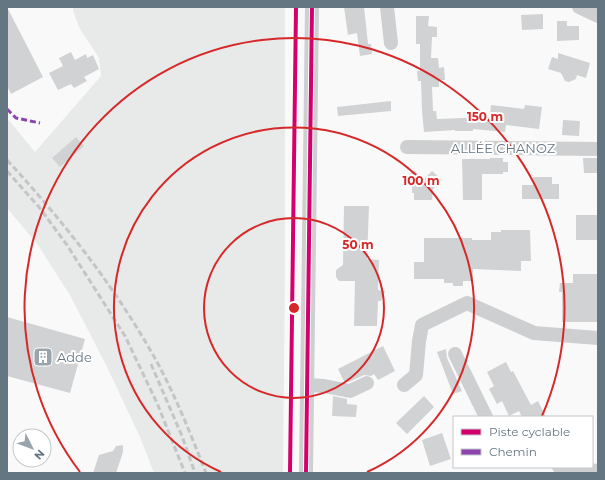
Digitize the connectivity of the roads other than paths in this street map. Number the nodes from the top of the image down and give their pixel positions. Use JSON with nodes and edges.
{"nodes":[{"id":1,"x":312,"y":7,"type":"edge"},
{"id":2,"x":387,"y":7,"type":"edge"},
{"id":3,"x":579,"y":7,"type":"edge"},
{"id":4,"x":598,"y":16,"type":"edge"},
{"id":5,"x":391,"y":43,"type":"dead end"},
{"id":6,"x":408,"y":147,"type":"dead end"},
{"id":7,"x":598,"y":148,"type":"edge"},
{"id":8,"x":598,"y":338,"type":"edge"},
{"id":9,"x":455,"y":354,"type":"dead end"},
{"id":10,"x":368,"y":383,"type":"dead end"},
{"id":11,"x":306,"y":385,"type":"junction"},
{"id":12,"x":404,"y":386,"type":"dead end"},
{"id":13,"x":486,"y":416,"type":"edge"},
{"id":14,"x":569,"y":468,"type":"edge"},
{"id":15,"x":598,"y":471,"type":"edge"},
{"id":16,"x":306,"y":473,"type":"edge"}],
"edges":[{"from":1,"to":11,"type":"street"},
{"from":2,"to":5,"type":"street"},
{"from":3,"to":4,"type":"street"},
{"from":6,"to":7,"type":"street","name":"ALLÉE CHANOZ"},
{"from":8,"to":12,"type":"street"},
{"from":9,"to":13,"type":"street"},
{"from":10,"to":11,"type":"street"},
{"from":11,"to":16,"type":"street"},
{"from":14,"to":15,"type":"street"}]}
